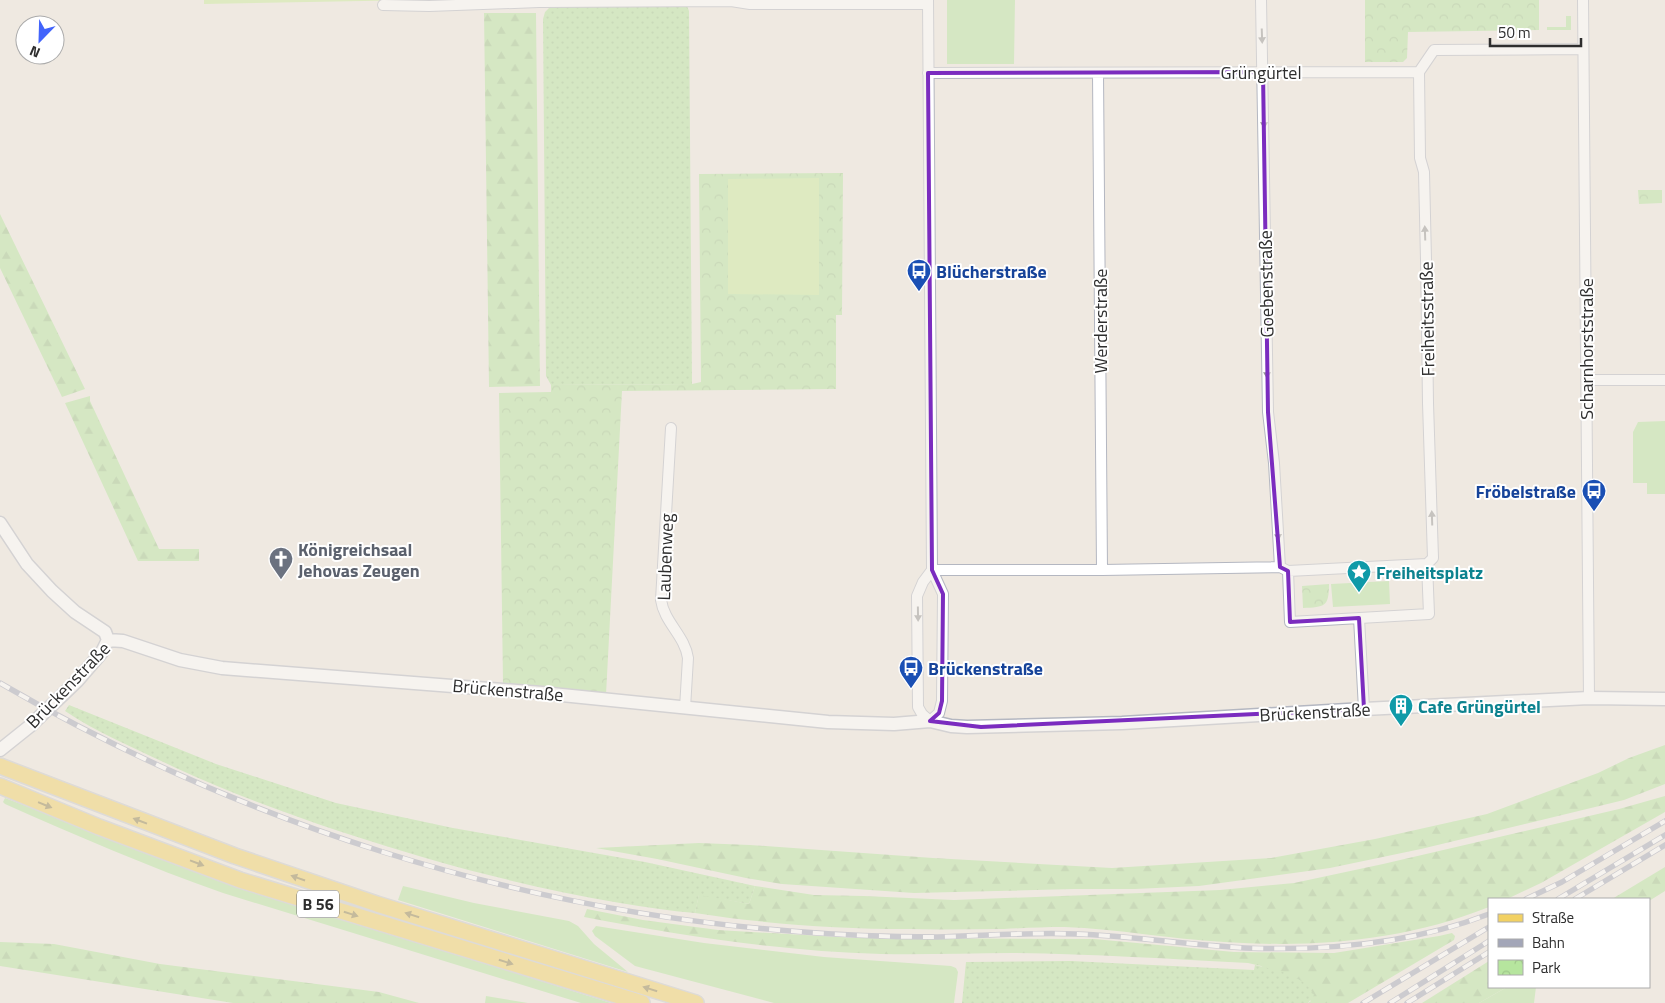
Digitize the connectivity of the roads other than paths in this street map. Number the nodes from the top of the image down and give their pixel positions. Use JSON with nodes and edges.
{"nodes":[{"id":1,"x":1262,"y":0,"type":"edge"},
{"id":2,"x":1583,"y":0,"type":"edge"},
{"id":3,"x":928,"y":2,"type":"edge"},
{"id":4,"x":383,"y":5,"type":"dead end"},
{"id":5,"x":1583,"y":49,"type":"junction"},
{"id":6,"x":1263,"y":72,"type":"junction"},
{"id":7,"x":1419,"y":72,"type":"junction"},
{"id":8,"x":928,"y":73,"type":"junction"},
{"id":9,"x":1098,"y":73,"type":"junction"},
{"id":10,"x":1586,"y":380,"type":"junction"},
{"id":11,"x":1665,"y":380,"type":"edge"},
{"id":12,"x":671,"y":428,"type":"dead end"},
{"id":13,"x":0,"y":523,"type":"edge"},
{"id":14,"x":1428,"y":564,"type":"junction"},
{"id":15,"x":1284,"y":569,"type":"junction"},
{"id":16,"x":932,"y":570,"type":"junction"},
{"id":17,"x":1102,"y":570,"type":"junction"},
{"id":18,"x":1359,"y":618,"type":"junction"},
{"id":19,"x":108,"y":640,"type":"junction"},
{"id":20,"x":1588,"y":698,"type":"junction"},
{"id":21,"x":1665,"y":699,"type":"edge"},
{"id":22,"x":685,"y":708,"type":"junction"},
{"id":23,"x":1364,"y":709,"type":"junction"},
{"id":24,"x":930,"y":721,"type":"junction"},
{"id":25,"x":0,"y":750,"type":"edge"},
{"id":26,"x":0,"y":766,"type":"edge"},
{"id":27,"x":0,"y":786,"type":"edge"},
{"id":28,"x":642,"y":1003,"type":"edge"},
{"id":29,"x":696,"y":1003,"type":"edge"}],
"edges":[{"from":1,"to":6,"type":"street","name":"Goebenstraße","one_way":true},
{"from":2,"to":5,"type":"street","name":"Scharnhorststraße"},
{"from":3,"to":4,"type":"street"},
{"from":3,"to":8,"type":"street"},
{"from":5,"to":7,"type":"street"},
{"from":5,"to":10,"type":"street","name":"Scharnhorststraße"},
{"from":6,"to":7,"type":"street","name":"Grüngürtel"},
{"from":6,"to":9,"type":"street","name":"Grüngürtel"},
{"from":6,"to":15,"type":"street","name":"Goebenstraße","one_way":true},
{"from":14,"to":7,"type":"street","name":"Freiheitsstraße","one_way":true},
{"from":8,"to":9,"type":"street","name":"Grüngürtel"},
{"from":8,"to":16,"type":"street"},
{"from":9,"to":17,"type":"street","name":"Werderstraße"},
{"from":10,"to":11,"type":"street"},
{"from":10,"to":20,"type":"street","name":"Scharnhorststraße"},
{"from":12,"to":22,"type":"street","name":"Laubenweg"},
{"from":13,"to":19,"type":"street"},
{"from":14,"to":15,"type":"street"},
{"from":14,"to":18,"type":"street"},
{"from":15,"to":17,"type":"street"},
{"from":15,"to":18,"type":"street"},
{"from":16,"to":17,"type":"street"},
{"from":16,"to":24,"type":"street"},
{"from":16,"to":24,"type":"street","one_way":true},
{"from":18,"to":23,"type":"street"},
{"from":19,"to":22,"type":"street","name":"Brückenstraße"},
{"from":19,"to":25,"type":"street","name":"Brückenstraße"},
{"from":20,"to":21,"type":"street","name":"Brückenstraße"},
{"from":20,"to":23,"type":"street","name":"Brückenstraße"},
{"from":22,"to":24,"type":"street","name":"Brückenstraße"},
{"from":23,"to":24,"type":"street","name":"Brückenstraße"},
{"from":29,"to":26,"type":"main road","number":"B 56","one_way":true},
{"from":27,"to":28,"type":"main road","number":"B 56","one_way":true}]}
